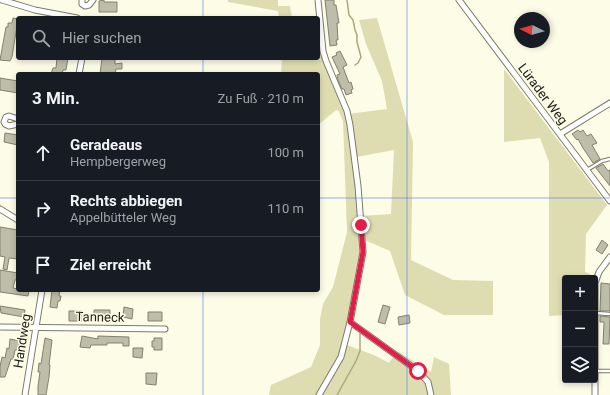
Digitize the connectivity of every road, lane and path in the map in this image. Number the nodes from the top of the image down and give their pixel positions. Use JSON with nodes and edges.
{"nodes":[{"id":1,"x":2,"y":0,"type":"edge"},
{"id":2,"x":82,"y":0,"type":"edge"},
{"id":3,"x":93,"y":0,"type":"edge"},
{"id":4,"x":318,"y":0,"type":"edge"},
{"id":5,"x":459,"y":0,"type":"edge"},
{"id":6,"x":66,"y":16,"type":"edge"},
{"id":7,"x":320,"y":16,"type":"edge"},
{"id":8,"x":320,"y":20,"type":"edge"},
{"id":9,"x":82,"y":60,"type":"edge"},
{"id":10,"x":79,"y":72,"type":"edge"},
{"id":11,"x":610,"y":103,"type":"edge"},
{"id":12,"x":16,"y":118,"type":"edge"},
{"id":13,"x":16,"y":124,"type":"edge"},
{"id":14,"x":560,"y":134,"type":"junction"},
{"id":15,"x":610,"y":159,"type":"edge"},
{"id":16,"x":587,"y":171,"type":"junction"},
{"id":17,"x":610,"y":202,"type":"edge"},
{"id":18,"x":0,"y":209,"type":"edge"},
{"id":19,"x":16,"y":219,"type":"edge"},
{"id":20,"x":610,"y":257,"type":"edge"},
{"id":21,"x":42,"y":292,"type":"edge"},
{"id":22,"x":595,"y":311,"type":"edge"},
{"id":23,"x":598,"y":313,"type":"edge"},
{"id":24,"x":609,"y":314,"type":"edge"},
{"id":25,"x":350,"y":322,"type":"junction"},
{"id":26,"x":0,"y":327,"type":"edge"},
{"id":27,"x":35,"y":327,"type":"junction"},
{"id":28,"x":165,"y":329,"type":"dead end"},
{"id":29,"x":598,"y":371,"type":"edge"},
{"id":30,"x":610,"y":371,"type":"edge"},
{"id":31,"x":595,"y":383,"type":"edge"},
{"id":32,"x":25,"y":395,"type":"edge"},
{"id":33,"x":319,"y":395,"type":"edge"},
{"id":34,"x":431,"y":395,"type":"edge"},
{"id":35,"x":595,"y":395,"type":"edge"}],
"edges":[{"from":1,"to":6,"type":"street"},
{"from":2,"to":3,"type":"street"},
{"from":4,"to":7,"type":"street"},
{"from":5,"to":14,"type":"street","name":"Lürader Weg"},
{"from":8,"to":25,"type":"street"},
{"from":9,"to":10,"type":"street"},
{"from":11,"to":14,"type":"street"},
{"from":12,"to":13,"type":"street"},
{"from":14,"to":16,"type":"street","name":"Lürader Weg"},
{"from":15,"to":16,"type":"lane"},
{"from":16,"to":17,"type":"street","name":"Lürader Weg"},
{"from":18,"to":19,"type":"street"},
{"from":20,"to":22,"type":"street"},
{"from":21,"to":27,"type":"street","name":"Handweg"},
{"from":23,"to":24,"type":"lane"},
{"from":25,"to":33,"type":"street"},
{"from":25,"to":34,"type":"street"},
{"from":26,"to":27,"type":"street","name":"Tanneck"},
{"from":27,"to":28,"type":"street","name":"Tanneck"},
{"from":27,"to":32,"type":"street","name":"Handweg"},
{"from":29,"to":30,"type":"lane"},
{"from":31,"to":35,"type":"street"}]}
